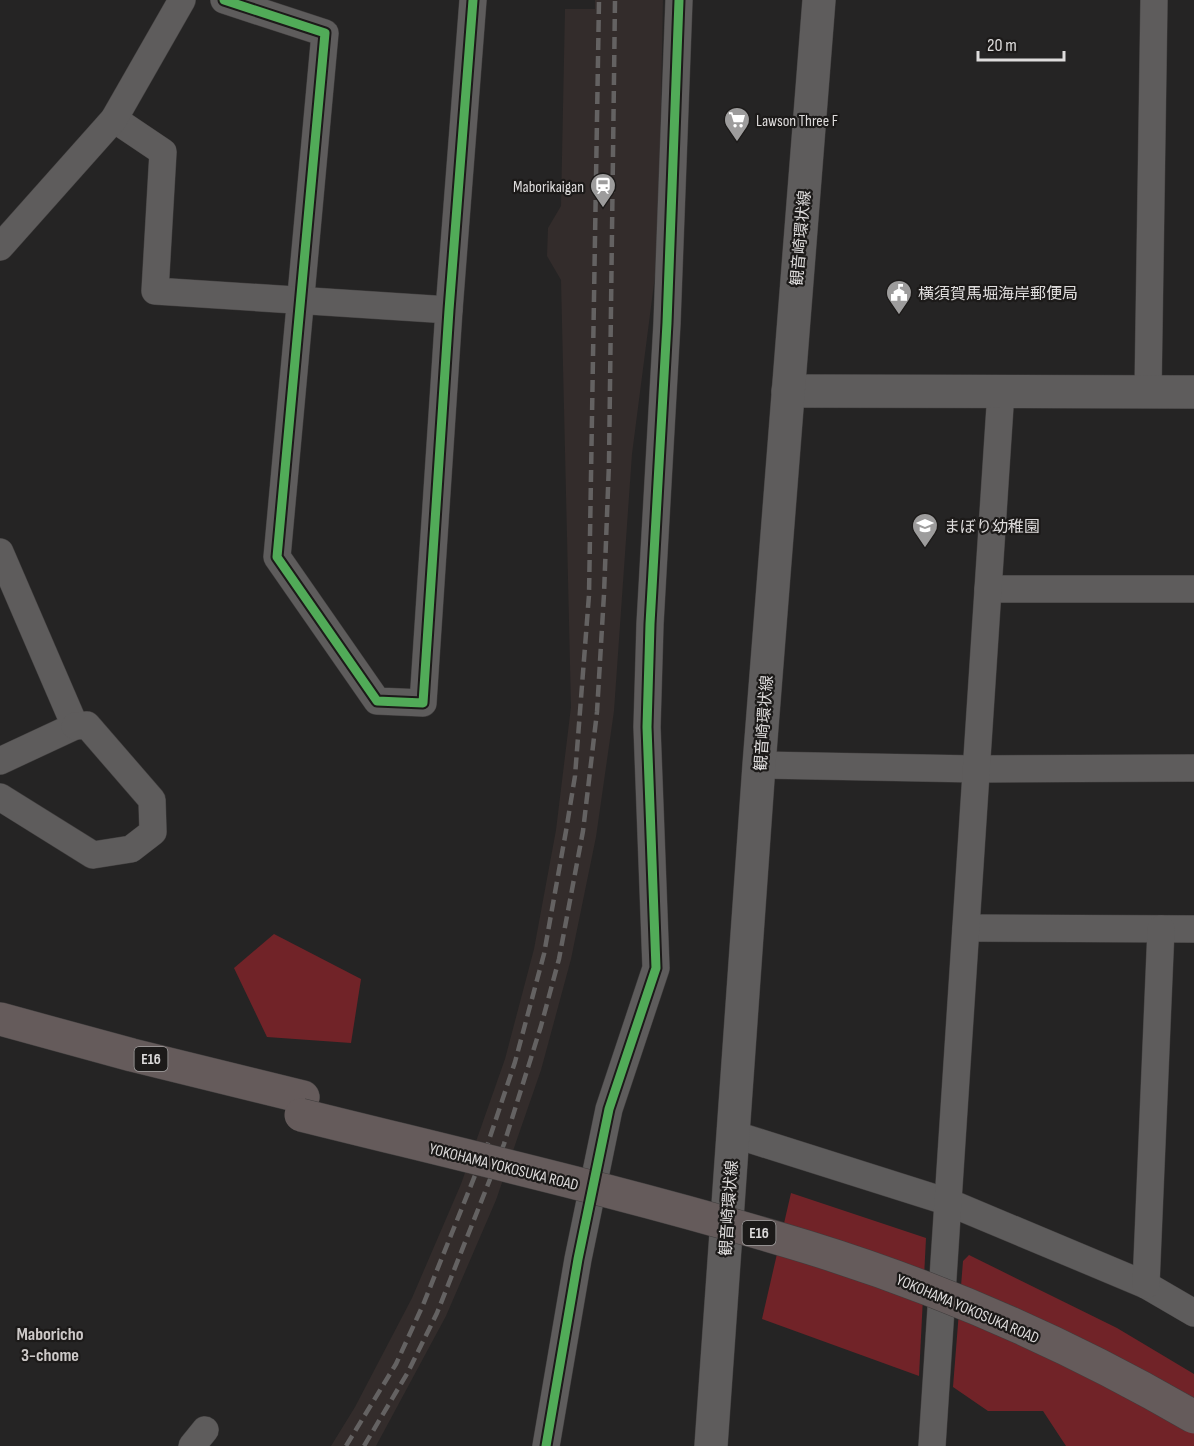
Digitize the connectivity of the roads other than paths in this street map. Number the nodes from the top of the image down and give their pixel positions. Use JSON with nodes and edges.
{"nodes":[{"id":1,"x":182,"y":0,"type":"edge"},
{"id":2,"x":224,"y":0,"type":"edge"},
{"id":3,"x":473,"y":0,"type":"edge"},
{"id":4,"x":679,"y":0,"type":"edge"},
{"id":5,"x":819,"y":0,"type":"edge"},
{"id":6,"x":1154,"y":0,"type":"edge"},
{"id":7,"x":114,"y":119,"type":"junction"},
{"id":8,"x":0,"y":247,"type":"edge"},
{"id":9,"x":299,"y":300,"type":"junction"},
{"id":10,"x":449,"y":310,"type":"junction"},
{"id":11,"x":788,"y":391,"type":"junction"},
{"id":12,"x":1001,"y":391,"type":"junction"},
{"id":13,"x":1148,"y":392,"type":"junction"},
{"id":14,"x":1194,"y":392,"type":"edge"},
{"id":15,"x":0,"y":552,"type":"edge"},
{"id":16,"x":1194,"y":589,"type":"edge"},
{"id":17,"x":988,"y":590,"type":"junction"},
{"id":18,"x":75,"y":726,"type":"junction"},
{"id":19,"x":0,"y":761,"type":"edge"},
{"id":20,"x":759,"y":765,"type":"junction"},
{"id":21,"x":1194,"y":768,"type":"edge"},
{"id":22,"x":976,"y":769,"type":"junction"},
{"id":23,"x":0,"y":798,"type":"edge"},
{"id":24,"x":966,"y":928,"type":"junction"},
{"id":25,"x":1161,"y":929,"type":"junction"},
{"id":26,"x":1194,"y":929,"type":"edge"},
{"id":27,"x":0,"y":1019,"type":"edge"},
{"id":28,"x":0,"y":1037,"type":"edge"},
{"id":29,"x":302,"y":1106,"type":"junction"},
{"id":30,"x":734,"y":1134,"type":"junction"},
{"id":31,"x":948,"y":1202,"type":"junction"},
{"id":32,"x":1146,"y":1285,"type":"junction"},
{"id":33,"x":1194,"y":1313,"type":"edge"},
{"id":34,"x":1194,"y":1399,"type":"edge"},
{"id":35,"x":1194,"y":1417,"type":"edge"},
{"id":36,"x":546,"y":1446,"type":"edge"},
{"id":37,"x":711,"y":1446,"type":"edge"},
{"id":38,"x":932,"y":1446,"type":"edge"}],
"edges":[{"from":1,"to":7,"type":"street"},
{"from":2,"to":9,"type":"street"},
{"from":3,"to":10,"type":"street"},
{"from":4,"to":36,"type":"street"},
{"from":5,"to":11,"type":"main road","name":"観音崎環状線"},
{"from":6,"to":13,"type":"street"},
{"from":7,"to":8,"type":"street"},
{"from":7,"to":9,"type":"street"},
{"from":9,"to":10,"type":"street"},
{"from":9,"to":10,"type":"street"},
{"from":11,"to":12,"type":"main road"},
{"from":11,"to":20,"type":"main road","name":"観音崎環状線"},
{"from":12,"to":13,"type":"main road"},
{"from":12,"to":17,"type":"street"},
{"from":13,"to":14,"type":"main road"},
{"from":15,"to":18,"type":"street"},
{"from":16,"to":17,"type":"street"},
{"from":17,"to":22,"type":"street"},
{"from":18,"to":19,"type":"street"},
{"from":18,"to":23,"type":"street"},
{"from":20,"to":22,"type":"street"},
{"from":20,"to":30,"type":"main road","name":"観音崎環状線"},
{"from":21,"to":22,"type":"street"},
{"from":22,"to":24,"type":"street"},
{"from":24,"to":25,"type":"street"},
{"from":24,"to":31,"type":"street"},
{"from":25,"to":26,"type":"street"},
{"from":25,"to":32,"type":"street"},
{"from":27,"to":29,"type":"highway","name":"YOKOHAMA YOKOSUKA ROAD","number":"E16"},
{"from":28,"to":29,"type":"highway","name":"YOKOHAMA YOKOSUKA ROAD","number":"E16"},
{"from":29,"to":34,"type":"highway","name":"YOKOHAMA YOKOSUKA ROAD","number":"E16"},
{"from":29,"to":35,"type":"highway","name":"YOKOHAMA YOKOSUKA ROAD","number":"E16","bridge":true},
{"from":30,"to":31,"type":"street"},
{"from":30,"to":37,"type":"main road","name":"観音崎環状線"},
{"from":31,"to":32,"type":"street"},
{"from":31,"to":38,"type":"street"},
{"from":32,"to":33,"type":"street"}]}
